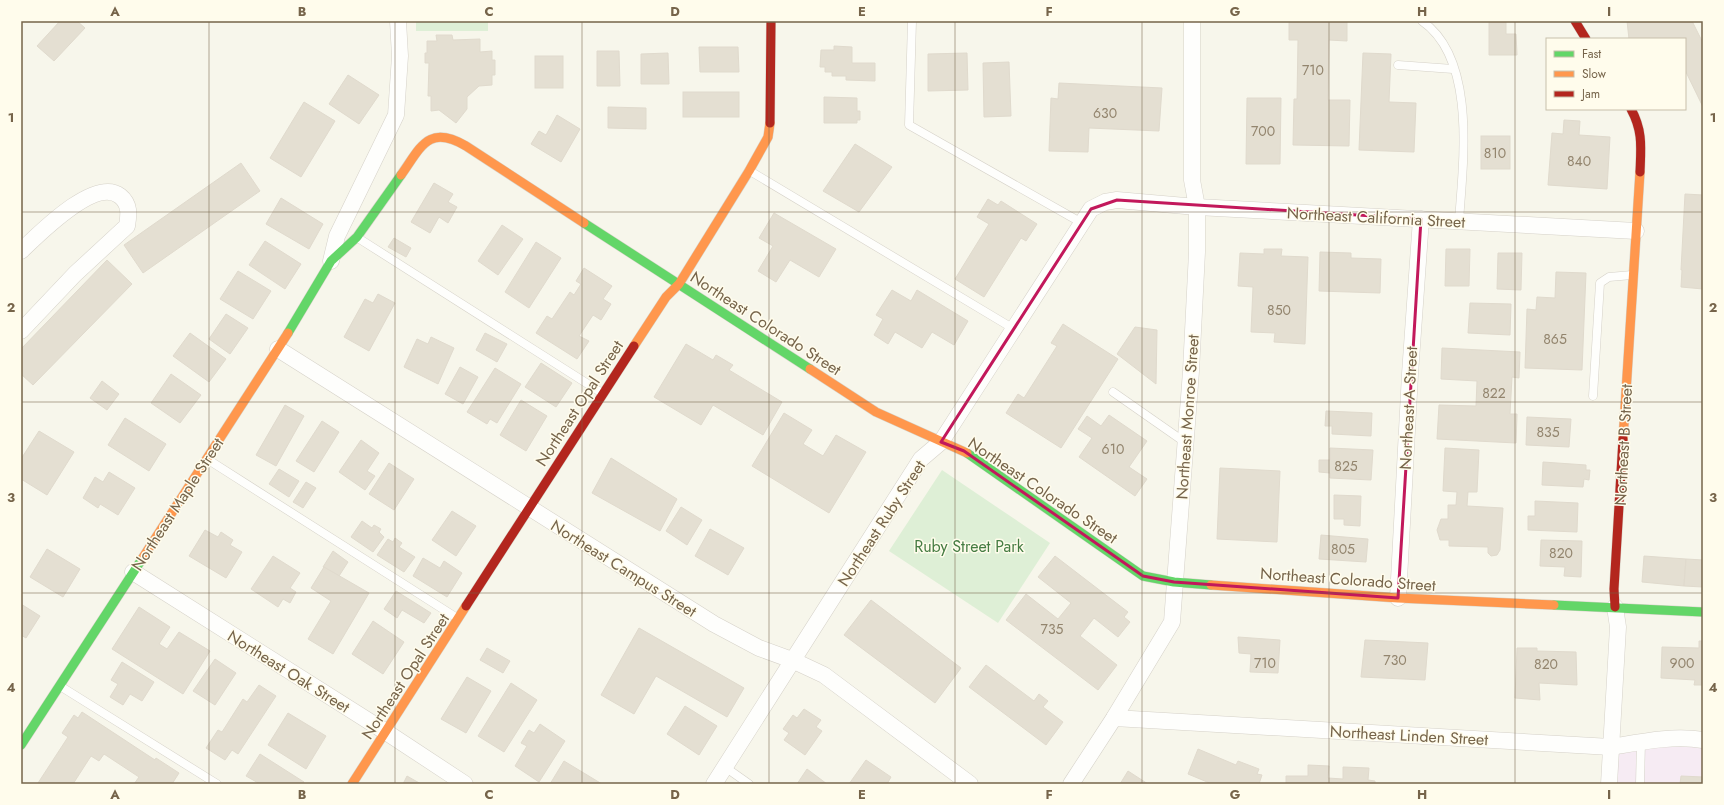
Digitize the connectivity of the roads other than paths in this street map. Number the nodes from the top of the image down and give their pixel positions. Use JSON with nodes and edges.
{"nodes":[{"id":1,"x":398,"y":21,"type":"edge"},
{"id":2,"x":771,"y":21,"type":"edge"},
{"id":3,"x":912,"y":21,"type":"edge"},
{"id":4,"x":1192,"y":21,"type":"edge"},
{"id":5,"x":1422,"y":21,"type":"edge"},
{"id":6,"x":1575,"y":21,"type":"edge"},
{"id":7,"x":1585,"y":38,"type":"edge"},
{"id":8,"x":1398,"y":65,"type":"dead end"},
{"id":9,"x":1453,"y":69,"type":"junction"},
{"id":10,"x":1632,"y":110,"type":"edge"},
{"id":11,"x":425,"y":141,"type":"joint"},
{"id":12,"x":749,"y":171,"type":"junction"},
{"id":13,"x":1117,"y":200,"type":"joint"},
{"id":14,"x":1197,"y":207,"type":"junction"},
{"id":15,"x":1421,"y":219,"type":"junction"},
{"id":16,"x":1459,"y":221,"type":"junction"},
{"id":17,"x":1082,"y":223,"type":"junction"},
{"id":18,"x":1636,"y":231,"type":"junction"},
{"id":19,"x":357,"y":237,"type":"junction"},
{"id":20,"x":21,"y":251,"type":"edge"},
{"id":21,"x":331,"y":261,"type":"junction"},
{"id":22,"x":1634,"y":275,"type":"junction"},
{"id":23,"x":679,"y":284,"type":"junction"},
{"id":24,"x":1014,"y":329,"type":"junction"},
{"id":25,"x":21,"y":331,"type":"edge"},
{"id":26,"x":278,"y":349,"type":"junction"},
{"id":27,"x":1113,"y":392,"type":"dead end"},
{"id":28,"x":602,"y":393,"type":"junction"},
{"id":29,"x":1593,"y":396,"type":"dead end"},
{"id":30,"x":941,"y":442,"type":"junction"},
{"id":31,"x":1186,"y":443,"type":"junction"},
{"id":32,"x":206,"y":459,"type":"junction"},
{"id":33,"x":528,"y":508,"type":"junction"},
{"id":34,"x":133,"y":572,"type":"junction"},
{"id":35,"x":1174,"y":582,"type":"junction"},
{"id":36,"x":1398,"y":598,"type":"junction"},
{"id":37,"x":1615,"y":607,"type":"junction"},
{"id":38,"x":1703,"y":612,"type":"edge"},
{"id":39,"x":459,"y":620,"type":"junction"},
{"id":40,"x":792,"y":660,"type":"junction"},
{"id":41,"x":60,"y":686,"type":"junction"},
{"id":42,"x":1114,"y":718,"type":"junction"},
{"id":43,"x":386,"y":732,"type":"junction"},
{"id":44,"x":1703,"y":740,"type":"edge"},
{"id":45,"x":1641,"y":742,"type":"junction"},
{"id":46,"x":21,"y":745,"type":"edge"},
{"id":47,"x":1611,"y":747,"type":"junction"},
{"id":48,"x":725,"y":766,"type":"junction"},
{"id":49,"x":218,"y":784,"type":"edge"},
{"id":50,"x":352,"y":784,"type":"edge"},
{"id":51,"x":465,"y":784,"type":"edge"},
{"id":52,"x":714,"y":784,"type":"edge"},
{"id":53,"x":749,"y":784,"type":"edge"},
{"id":54,"x":970,"y":784,"type":"edge"},
{"id":55,"x":1071,"y":784,"type":"edge"},
{"id":56,"x":1609,"y":784,"type":"edge"},
{"id":57,"x":1640,"y":784,"type":"edge"}],
"edges":[{"from":1,"to":21,"type":"street","name":"Northeast Maple Street"},
{"from":2,"to":12,"type":"street","name":"Northeast Opal Street"},
{"from":3,"to":17,"type":"lane"},
{"from":4,"to":14,"type":"street","name":"Northeast Monroe Street"},
{"from":5,"to":9,"type":"lane"},
{"from":6,"to":7,"type":"street"},
{"from":8,"to":9,"type":"lane"},
{"from":9,"to":16,"type":"lane"},
{"from":10,"to":18,"type":"street","name":"Northeast B Street"},
{"from":11,"to":19,"type":"street","name":"Northeast Maple Street"},
{"from":11,"to":23,"type":"street","name":"Northeast Colorado Street"},
{"from":12,"to":23,"type":"street","name":"Northeast Opal Street"},
{"from":12,"to":24,"type":"lane"},
{"from":13,"to":14,"type":"street","name":"Northeast California Street"},
{"from":13,"to":17,"type":"street","name":"Northeast Ruby Street"},
{"from":14,"to":15,"type":"street","name":"Northeast California Street"},
{"from":14,"to":31,"type":"street","name":"Northeast Monroe Street"},
{"from":15,"to":16,"type":"street","name":"Northeast California Street"},
{"from":15,"to":36,"type":"street","name":"Northeast A Street"},
{"from":16,"to":18,"type":"street","name":"Northeast California Street"},
{"from":17,"to":24,"type":"street","name":"Northeast Ruby Street"},
{"from":18,"to":22,"type":"street","name":"Northeast B Street"},
{"from":19,"to":21,"type":"street","name":"Northeast Maple Street"},
{"from":19,"to":28,"type":"lane"},
{"from":20,"to":25,"type":"street"},
{"from":21,"to":26,"type":"street","name":"Northeast Maple Street"},
{"from":22,"to":29,"type":"lane"},
{"from":22,"to":37,"type":"street","name":"Northeast B Street"},
{"from":23,"to":28,"type":"street","name":"Northeast Opal Street"},
{"from":23,"to":30,"type":"street","name":"Northeast Colorado Street"},
{"from":24,"to":30,"type":"street","name":"Northeast Ruby Street"},
{"from":26,"to":32,"type":"street","name":"Northeast Maple Street"},
{"from":26,"to":33,"type":"street","name":"Northeast Campus Street"},
{"from":27,"to":31,"type":"lane"},
{"from":28,"to":33,"type":"street","name":"Northeast Opal Street"},
{"from":30,"to":35,"type":"street","name":"Northeast Colorado Street"},
{"from":30,"to":40,"type":"street","name":"Northeast Ruby Street"},
{"from":31,"to":35,"type":"street","name":"Northeast Monroe Street"},
{"from":32,"to":34,"type":"street","name":"Northeast Maple Street"},
{"from":32,"to":39,"type":"lane"},
{"from":33,"to":39,"type":"street","name":"Northeast Opal Street"},
{"from":33,"to":40,"type":"street","name":"Northeast Campus Street"},
{"from":34,"to":41,"type":"street","name":"Northeast Maple Street"},
{"from":34,"to":43,"type":"street","name":"Northeast Oak Street"},
{"from":35,"to":36,"type":"street","name":"Northeast Colorado Street"},
{"from":35,"to":42,"type":"street","name":"Northeast Monroe Street"},
{"from":36,"to":37,"type":"street","name":"Northeast Colorado Street"},
{"from":37,"to":38,"type":"street","name":"Northeast Colorado Street"},
{"from":37,"to":47,"type":"street","name":"Northeast B Street"},
{"from":39,"to":43,"type":"street","name":"Northeast Opal Street"},
{"from":40,"to":48,"type":"street","name":"Northeast Ruby Street"},
{"from":40,"to":54,"type":"street","name":"Northeast Campus Street"},
{"from":41,"to":46,"type":"street","name":"Northeast Maple Street"},
{"from":41,"to":49,"type":"lane"},
{"from":42,"to":47,"type":"street","name":"Northeast Linden Street"},
{"from":42,"to":55,"type":"street","name":"Northeast Monroe Street"},
{"from":43,"to":50,"type":"street","name":"Northeast Opal Street"},
{"from":43,"to":51,"type":"street","name":"Northeast Oak Street"},
{"from":44,"to":45,"type":"street","name":"Northeast Linden Street"},
{"from":45,"to":47,"type":"street","name":"Northeast Linden Street"},
{"from":45,"to":57,"type":"lane"},
{"from":47,"to":56,"type":"street","name":"Northeast B Street"},
{"from":48,"to":52,"type":"street","name":"Northeast Ruby Street"},
{"from":48,"to":53,"type":"lane"}]}
